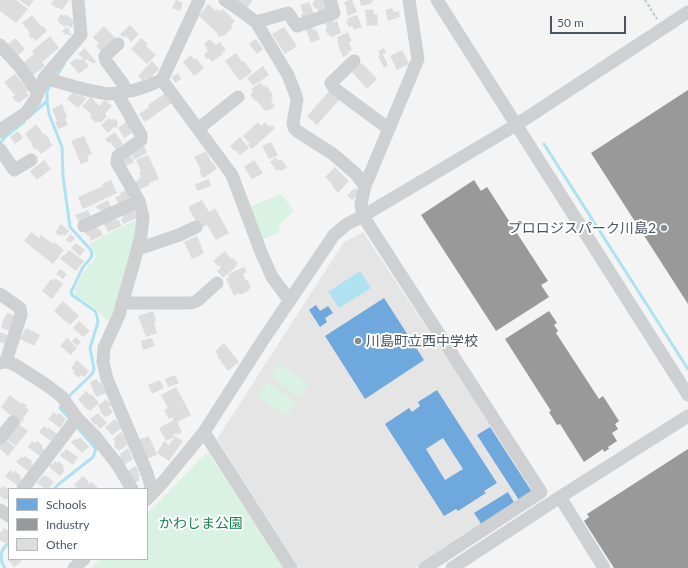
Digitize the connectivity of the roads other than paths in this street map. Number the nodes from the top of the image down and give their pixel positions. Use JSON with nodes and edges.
{"nodes":[{"id":1,"x":78,"y":0,"type":"edge"},
{"id":2,"x":199,"y":0,"type":"edge"},
{"id":3,"x":225,"y":0,"type":"edge"},
{"id":4,"x":330,"y":0,"type":"edge"},
{"id":5,"x":409,"y":0,"type":"edge"},
{"id":6,"x":437,"y":0,"type":"edge"},
{"id":7,"x":688,"y":12,"type":"edge"},
{"id":8,"x":256,"y":22,"type":"junction"},
{"id":9,"x":118,"y":44,"type":"dead end"},
{"id":10,"x":0,"y":45,"type":"edge"},
{"id":11,"x":354,"y":62,"type":"dead end"},
{"id":12,"x":44,"y":78,"type":"junction"},
{"id":13,"x":162,"y":80,"type":"junction"},
{"id":14,"x":38,"y":93,"type":"junction"},
{"id":15,"x":121,"y":93,"type":"junction"},
{"id":16,"x":238,"y":97,"type":"dead end"},
{"id":17,"x":516,"y":125,"type":"junction"},
{"id":18,"x":198,"y":129,"type":"junction"},
{"id":19,"x":390,"y":129,"type":"junction"},
{"id":20,"x":0,"y":132,"type":"edge"},
{"id":21,"x":0,"y":149,"type":"edge"},
{"id":22,"x":31,"y":160,"type":"dead end"},
{"id":23,"x":365,"y":186,"type":"junction"},
{"id":24,"x":139,"y":201,"type":"junction"},
{"id":25,"x":363,"y":216,"type":"junction"},
{"id":26,"x":84,"y":226,"type":"dead end"},
{"id":27,"x":196,"y":227,"type":"dead end"},
{"id":28,"x":138,"y":249,"type":"junction"},
{"id":29,"x":217,"y":283,"type":"dead end"},
{"id":30,"x":0,"y":294,"type":"edge"},
{"id":31,"x":290,"y":301,"type":"junction"},
{"id":32,"x":122,"y":303,"type":"junction"},
{"id":33,"x":3,"y":362,"type":"edge"},
{"id":34,"x":688,"y":395,"type":"edge"},
{"id":35,"x":688,"y":416,"type":"edge"},
{"id":36,"x":77,"y":418,"type":"junction"},
{"id":37,"x":13,"y":422,"type":"dead end"},
{"id":38,"x":204,"y":432,"type":"junction"},
{"id":39,"x":0,"y":438,"type":"edge"},
{"id":40,"x":24,"y":488,"type":"edge"},
{"id":41,"x":131,"y":488,"type":"edge"},
{"id":42,"x":150,"y":496,"type":"edge"},
{"id":43,"x":560,"y":497,"type":"junction"},
{"id":44,"x":66,"y":560,"type":"edge"},
{"id":45,"x":83,"y":560,"type":"edge"},
{"id":46,"x":73,"y":568,"type":"edge"},
{"id":47,"x":291,"y":568,"type":"edge"},
{"id":48,"x":424,"y":568,"type":"edge"},
{"id":49,"x":452,"y":568,"type":"edge"},
{"id":50,"x":604,"y":568,"type":"edge"}],
"edges":[{"from":1,"to":12,"type":"street"},
{"from":2,"to":13,"type":"street"},
{"from":3,"to":8,"type":"street"},
{"from":4,"to":8,"type":"street"},
{"from":5,"to":19,"type":"street"},
{"from":6,"to":17,"type":"street"},
{"from":7,"to":17,"type":"street"},
{"from":8,"to":23,"type":"street"},
{"from":9,"to":15,"type":"street"},
{"from":10,"to":14,"type":"street"},
{"from":11,"to":19,"type":"street"},
{"from":12,"to":14,"type":"street"},
{"from":12,"to":15,"type":"street"},
{"from":13,"to":15,"type":"street"},
{"from":13,"to":18,"type":"street"},
{"from":14,"to":20,"type":"street"},
{"from":15,"to":24,"type":"street"},
{"from":16,"to":18,"type":"street"},
{"from":17,"to":25,"type":"street"},
{"from":17,"to":34,"type":"street"},
{"from":18,"to":31,"type":"street"},
{"from":19,"to":23,"type":"street"},
{"from":21,"to":22,"type":"street"},
{"from":23,"to":25,"type":"street"},
{"from":24,"to":26,"type":"street"},
{"from":24,"to":28,"type":"street"},
{"from":25,"to":31,"type":"street"},
{"from":25,"to":48,"type":"street"},
{"from":27,"to":28,"type":"street"},
{"from":28,"to":32,"type":"street"},
{"from":29,"to":32,"type":"street"},
{"from":30,"to":33,"type":"street"},
{"from":31,"to":38,"type":"street"},
{"from":32,"to":42,"type":"street"},
{"from":33,"to":36,"type":"street"},
{"from":35,"to":43,"type":"street"},
{"from":36,"to":40,"type":"street"},
{"from":36,"to":41,"type":"street"},
{"from":37,"to":39,"type":"street"},
{"from":38,"to":42,"type":"street"},
{"from":38,"to":47,"type":"street"},
{"from":43,"to":49,"type":"street"},
{"from":43,"to":50,"type":"street"},
{"from":44,"to":46,"type":"street"},
{"from":45,"to":46,"type":"street"}]}
